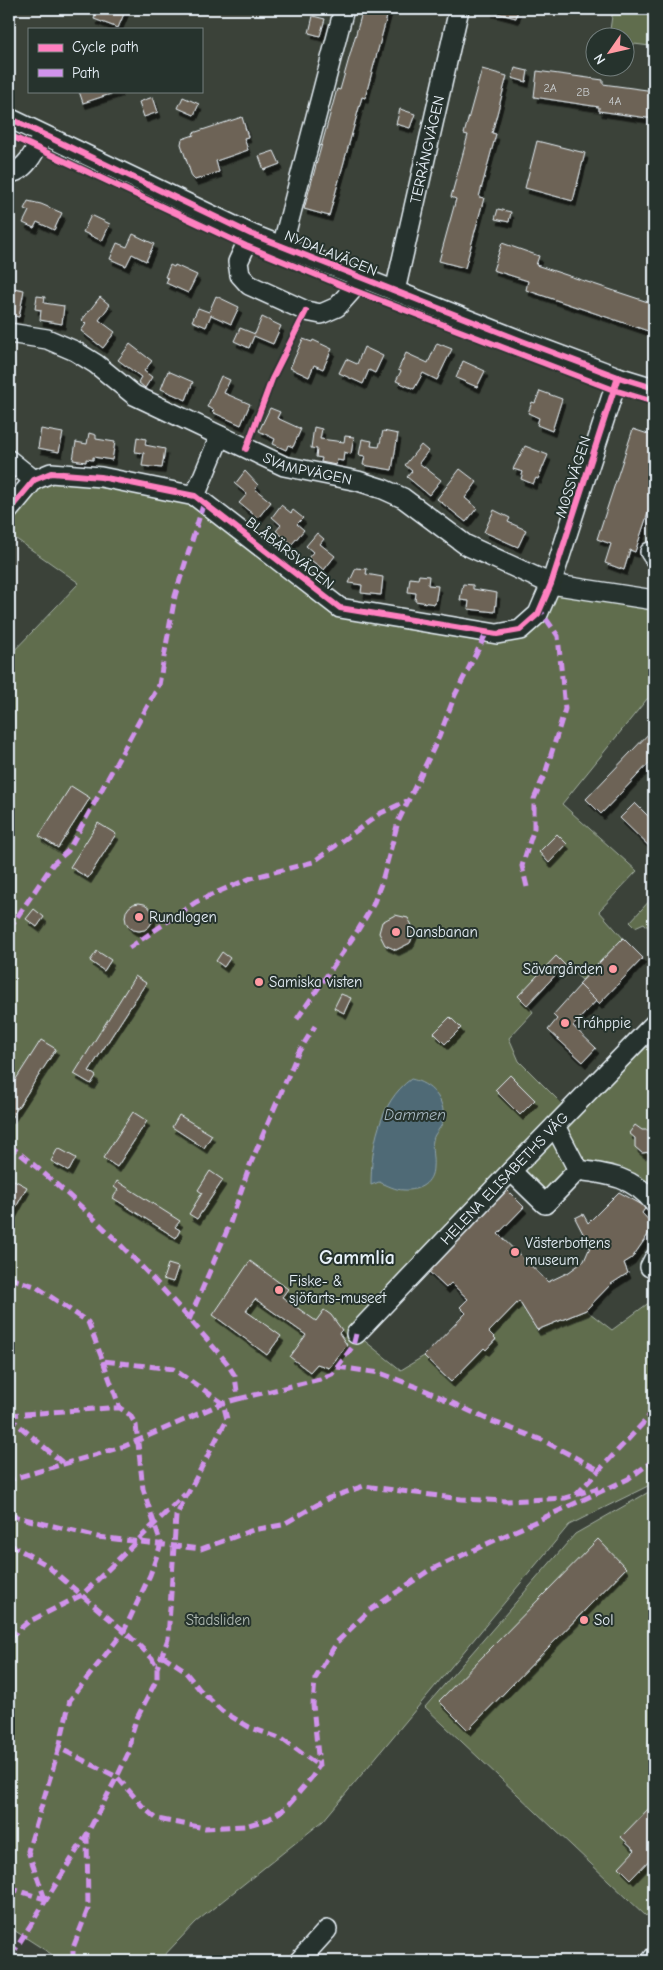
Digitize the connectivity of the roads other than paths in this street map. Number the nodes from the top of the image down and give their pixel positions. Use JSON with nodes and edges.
{"nodes":[{"id":1,"x":344,"y":9,"type":"edge"},
{"id":2,"x":459,"y":9,"type":"edge"},
{"id":3,"x":9,"y":118,"type":"edge"},
{"id":4,"x":43,"y":135,"type":"junction"},
{"id":5,"x":9,"y":173,"type":"edge"},
{"id":6,"x":251,"y":234,"type":"junction"},
{"id":7,"x":282,"y":247,"type":"junction"},
{"id":8,"x":362,"y":279,"type":"junction"},
{"id":9,"x":395,"y":291,"type":"junction"},
{"id":10,"x":9,"y":333,"type":"edge"},
{"id":11,"x":618,"y":378,"type":"junction"},
{"id":12,"x":654,"y":388,"type":"edge"},
{"id":13,"x":220,"y":436,"type":"junction"},
{"id":14,"x":9,"y":460,"type":"edge"},
{"id":15,"x":34,"y":480,"type":"junction"},
{"id":16,"x":195,"y":496,"type":"junction"},
{"id":17,"x":9,"y":510,"type":"edge"},
{"id":18,"x":551,"y":584,"type":"junction"},
{"id":19,"x":654,"y":600,"type":"edge"},
{"id":20,"x":654,"y":1024,"type":"edge"},
{"id":21,"x":554,"y":1126,"type":"junction"},
{"id":22,"x":578,"y":1170,"type":"junction"},
{"id":23,"x":511,"y":1171,"type":"junction"},
{"id":24,"x":654,"y":1203,"type":"edge"},
{"id":25,"x":356,"y":1334,"type":"dead end"},
{"id":26,"x":327,"y":1930,"type":"dead end"},
{"id":27,"x":654,"y":1957,"type":"edge"},
{"id":28,"x":299,"y":1961,"type":"edge"},
{"id":29,"x":651,"y":1961,"type":"edge"}],
"edges":[{"from":1,"to":7,"type":"street"},
{"from":2,"to":9,"type":"street","name":"TERRÄNGVÄGEN"},
{"from":3,"to":4,"type":"street","name":"NYDALAVÄGEN"},
{"from":4,"to":5,"type":"street"},
{"from":4,"to":6,"type":"street","name":"NYDALAVÄGEN"},
{"from":6,"to":7,"type":"street","name":"NYDALAVÄGEN"},
{"from":6,"to":8,"type":"street","name":"NYDALAVÄGEN"},
{"from":7,"to":8,"type":"street","name":"NYDALAVÄGEN"},
{"from":8,"to":9,"type":"street","name":"NYDALAVÄGEN"},
{"from":9,"to":11,"type":"street","name":"NYDALAVÄGEN"},
{"from":10,"to":13,"type":"street","name":"SVAMPVÄGEN"},
{"from":11,"to":12,"type":"street","name":"NYDALAVÄGEN"},
{"from":11,"to":18,"type":"street","name":"MOSSVÄGEN"},
{"from":13,"to":16,"type":"street"},
{"from":13,"to":18,"type":"street","name":"SVAMPVÄGEN"},
{"from":14,"to":15,"type":"street"},
{"from":15,"to":16,"type":"street","name":"BLÅBÄRSVÄGEN"},
{"from":15,"to":17,"type":"street"},
{"from":16,"to":18,"type":"street","name":"BLÅBÄRSVÄGEN"},
{"from":18,"to":19,"type":"street","name":"SVAMPVÄGEN"},
{"from":20,"to":21,"type":"street","name":"HELENA ELISABETHS VÄG"},
{"from":21,"to":22,"type":"street"},
{"from":21,"to":23,"type":"street","name":"HELENA ELISABETHS VÄG"},
{"from":22,"to":23,"type":"street"},
{"from":22,"to":24,"type":"street"},
{"from":23,"to":25,"type":"street","name":"HELENA ELISABETHS VÄG"},
{"from":26,"to":28,"type":"street"},
{"from":27,"to":29,"type":"street"}]}
